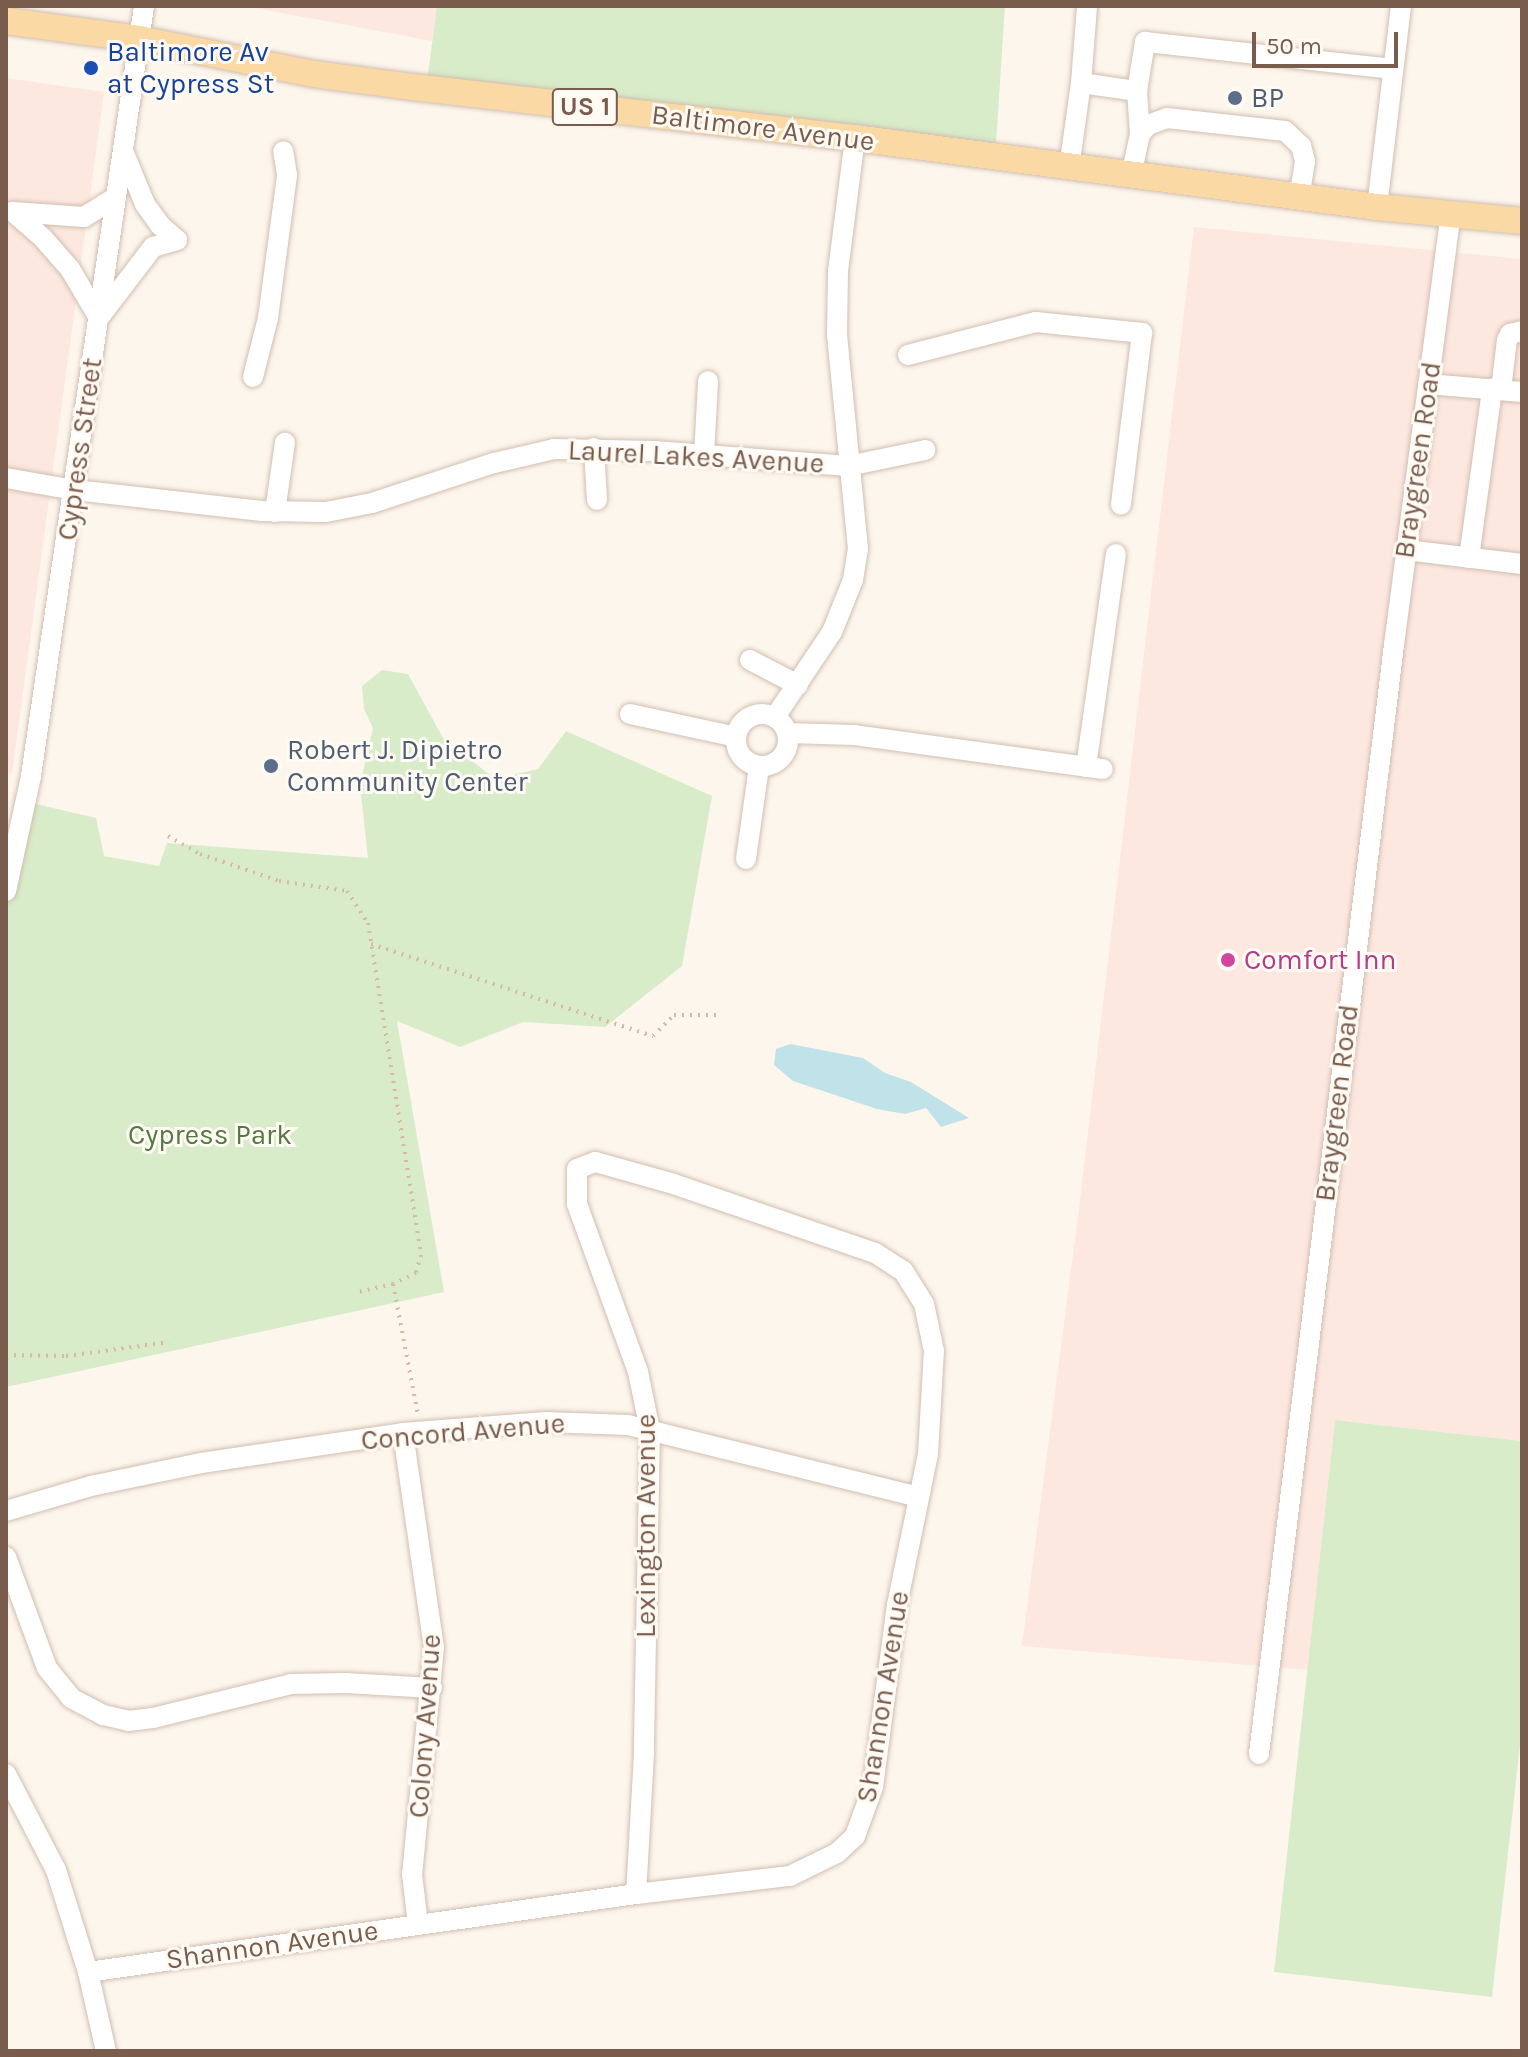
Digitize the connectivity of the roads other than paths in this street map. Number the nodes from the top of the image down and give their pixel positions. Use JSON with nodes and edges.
{"nodes":[{"id":1,"x":144,"y":6,"type":"edge"},
{"id":2,"x":1087,"y":6,"type":"edge"},
{"id":3,"x":1401,"y":6,"type":"edge"},
{"id":4,"x":6,"y":21,"type":"edge"},
{"id":5,"x":139,"y":39,"type":"junction"},
{"id":6,"x":1393,"y":69,"type":"junction"},
{"id":7,"x":1081,"y":83,"type":"junction"},
{"id":8,"x":1137,"y":91,"type":"junction"},
{"id":9,"x":1140,"y":134,"type":"junction"},
{"id":10,"x":855,"y":138,"type":"junction"},
{"id":11,"x":123,"y":151,"type":"junction"},
{"id":12,"x":283,"y":151,"type":"dead end"},
{"id":13,"x":1069,"y":168,"type":"junction"},
{"id":14,"x":1131,"y":176,"type":"junction"},
{"id":15,"x":1299,"y":197,"type":"junction"},
{"id":16,"x":115,"y":198,"type":"junction"},
{"id":17,"x":1377,"y":207,"type":"junction"},
{"id":18,"x":9,"y":212,"type":"edge"},
{"id":19,"x":1451,"y":214,"type":"junction"},
{"id":20,"x":1522,"y":221,"type":"edge"},
{"id":21,"x":99,"y":318,"type":"junction"},
{"id":22,"x":1522,"y":331,"type":"edge"},
{"id":23,"x":908,"y":355,"type":"dead end"},
{"id":24,"x":253,"y":377,"type":"dead end"},
{"id":25,"x":708,"y":381,"type":"dead end"},
{"id":26,"x":1428,"y":384,"type":"junction"},
{"id":27,"x":1496,"y":390,"type":"junction"},
{"id":28,"x":1522,"y":392,"type":"edge"},
{"id":29,"x":285,"y":443,"type":"dead end"},
{"id":30,"x":594,"y":448,"type":"junction"},
{"id":31,"x":925,"y":450,"type":"dead end"},
{"id":32,"x":704,"y":456,"type":"junction"},
{"id":33,"x":848,"y":466,"type":"junction"},
{"id":34,"x":6,"y":478,"type":"edge"},
{"id":35,"x":75,"y":490,"type":"junction"},
{"id":36,"x":597,"y":500,"type":"dead end"},
{"id":37,"x":1121,"y":505,"type":"dead end"},
{"id":38,"x":275,"y":512,"type":"junction"},
{"id":39,"x":1406,"y":550,"type":"junction"},
{"id":40,"x":1116,"y":554,"type":"dead end"},
{"id":41,"x":1469,"y":558,"type":"junction"},
{"id":42,"x":1522,"y":564,"type":"edge"},
{"id":43,"x":750,"y":660,"type":"dead end"},
{"id":44,"x":798,"y":685,"type":"junction"},
{"id":45,"x":630,"y":714,"type":"dead end"},
{"id":46,"x":781,"y":725,"type":"junction"},
{"id":47,"x":736,"y":737,"type":"junction"},
{"id":48,"x":759,"y":766,"type":"junction"},
{"id":49,"x":6,"y":799,"type":"edge"},
{"id":50,"x":27,"y":802,"type":"junction"},
{"id":51,"x":746,"y":859,"type":"dead end"},
{"id":52,"x":6,"y":891,"type":"edge"},
{"id":53,"x":577,"y":1169,"type":"joint"},
{"id":54,"x":650,"y":1430,"type":"junction"},
{"id":55,"x":412,"y":1432,"type":"junction"},
{"id":56,"x":918,"y":1497,"type":"junction"},
{"id":57,"x":6,"y":1511,"type":"edge"},
{"id":58,"x":6,"y":1557,"type":"edge"},
{"id":59,"x":432,"y":1688,"type":"junction"},
{"id":60,"x":1259,"y":1754,"type":"dead end"},
{"id":61,"x":6,"y":1774,"type":"edge"},
{"id":62,"x":636,"y":1894,"type":"junction"},
{"id":63,"x":418,"y":1924,"type":"junction"},
{"id":64,"x":88,"y":1972,"type":"junction"},
{"id":65,"x":106,"y":2051,"type":"edge"}],
"edges":[{"from":1,"to":5,"type":"street","name":"Cypress Street"},
{"from":2,"to":7,"type":"street"},
{"from":3,"to":6,"type":"street"},
{"from":4,"to":5,"type":"main road","name":"Baltimore Avenue","number":"US 1"},
{"from":5,"to":10,"type":"main road","name":"Baltimore Avenue","number":"US 1"},
{"from":5,"to":11,"type":"street","name":"Cypress Street"},
{"from":6,"to":8,"type":"street"},
{"from":6,"to":17,"type":"street"},
{"from":7,"to":8,"type":"street"},
{"from":7,"to":13,"type":"street"},
{"from":8,"to":9,"type":"street"},
{"from":9,"to":14,"type":"street"},
{"from":9,"to":15,"type":"street"},
{"from":10,"to":13,"type":"main road","name":"Baltimore Avenue","number":"US 1"},
{"from":10,"to":33,"type":"street"},
{"from":11,"to":16,"type":"street","name":"Cypress Street"},
{"from":11,"to":21,"type":"street"},
{"from":12,"to":24,"type":"street"},
{"from":13,"to":14,"type":"main road","name":"Baltimore Avenue","number":"US 1"},
{"from":14,"to":15,"type":"main road","name":"Baltimore Avenue","number":"US 1"},
{"from":15,"to":17,"type":"main road","name":"Baltimore Avenue","number":"US 1"},
{"from":16,"to":18,"type":"street"},
{"from":16,"to":21,"type":"street","name":"Cypress Street"},
{"from":17,"to":19,"type":"main road","name":"Baltimore Avenue","number":"US 1"},
{"from":18,"to":21,"type":"street"},
{"from":19,"to":20,"type":"main road","name":"Baltimore Avenue","number":"US 1"},
{"from":19,"to":26,"type":"street","name":"Braygreen Road"},
{"from":21,"to":35,"type":"street","name":"Cypress Street"},
{"from":22,"to":27,"type":"street"},
{"from":23,"to":37,"type":"street"},
{"from":25,"to":32,"type":"street"},
{"from":26,"to":27,"type":"street"},
{"from":26,"to":39,"type":"street","name":"Braygreen Road"},
{"from":27,"to":28,"type":"street"},
{"from":27,"to":41,"type":"street"},
{"from":29,"to":38,"type":"street"},
{"from":30,"to":32,"type":"street","name":"Laurel Lakes Avenue"},
{"from":30,"to":36,"type":"street"},
{"from":30,"to":38,"type":"street","name":"Laurel Lakes Avenue"},
{"from":31,"to":33,"type":"street","name":"Laurel Lakes Avenue"},
{"from":32,"to":33,"type":"street","name":"Laurel Lakes Avenue"},
{"from":33,"to":44,"type":"street"},
{"from":34,"to":35,"type":"street","name":"Laurel Lakes Avenue"},
{"from":35,"to":38,"type":"street","name":"Laurel Lakes Avenue"},
{"from":35,"to":50,"type":"street","name":"Cypress Street"},
{"from":39,"to":41,"type":"street"},
{"from":39,"to":60,"type":"street","name":"Braygreen Road"},
{"from":40,"to":46,"type":"street"},
{"from":41,"to":42,"type":"street"},
{"from":43,"to":44,"type":"street"},
{"from":44,"to":46,"type":"street"},
{"from":45,"to":47,"type":"street"},
{"from":46,"to":47,"type":"street"},
{"from":46,"to":48,"type":"street"},
{"from":47,"to":48,"type":"street"},
{"from":48,"to":51,"type":"street"},
{"from":49,"to":50,"type":"street"},
{"from":50,"to":52,"type":"street","name":"Cypress Street"},
{"from":53,"to":54,"type":"street","name":"Lexington Avenue"},
{"from":53,"to":56,"type":"street","name":"Shannon Avenue"},
{"from":54,"to":55,"type":"street","name":"Concord Avenue"},
{"from":54,"to":56,"type":"street","name":"Concord Avenue"},
{"from":54,"to":62,"type":"street","name":"Lexington Avenue"},
{"from":55,"to":57,"type":"street","name":"Concord Avenue"},
{"from":55,"to":59,"type":"street","name":"Colony Avenue"},
{"from":56,"to":62,"type":"street","name":"Shannon Avenue"},
{"from":58,"to":59,"type":"street"},
{"from":59,"to":63,"type":"street","name":"Colony Avenue"},
{"from":61,"to":64,"type":"street"},
{"from":62,"to":63,"type":"street","name":"Shannon Avenue"},
{"from":63,"to":64,"type":"street","name":"Shannon Avenue"},
{"from":64,"to":65,"type":"street"}]}
